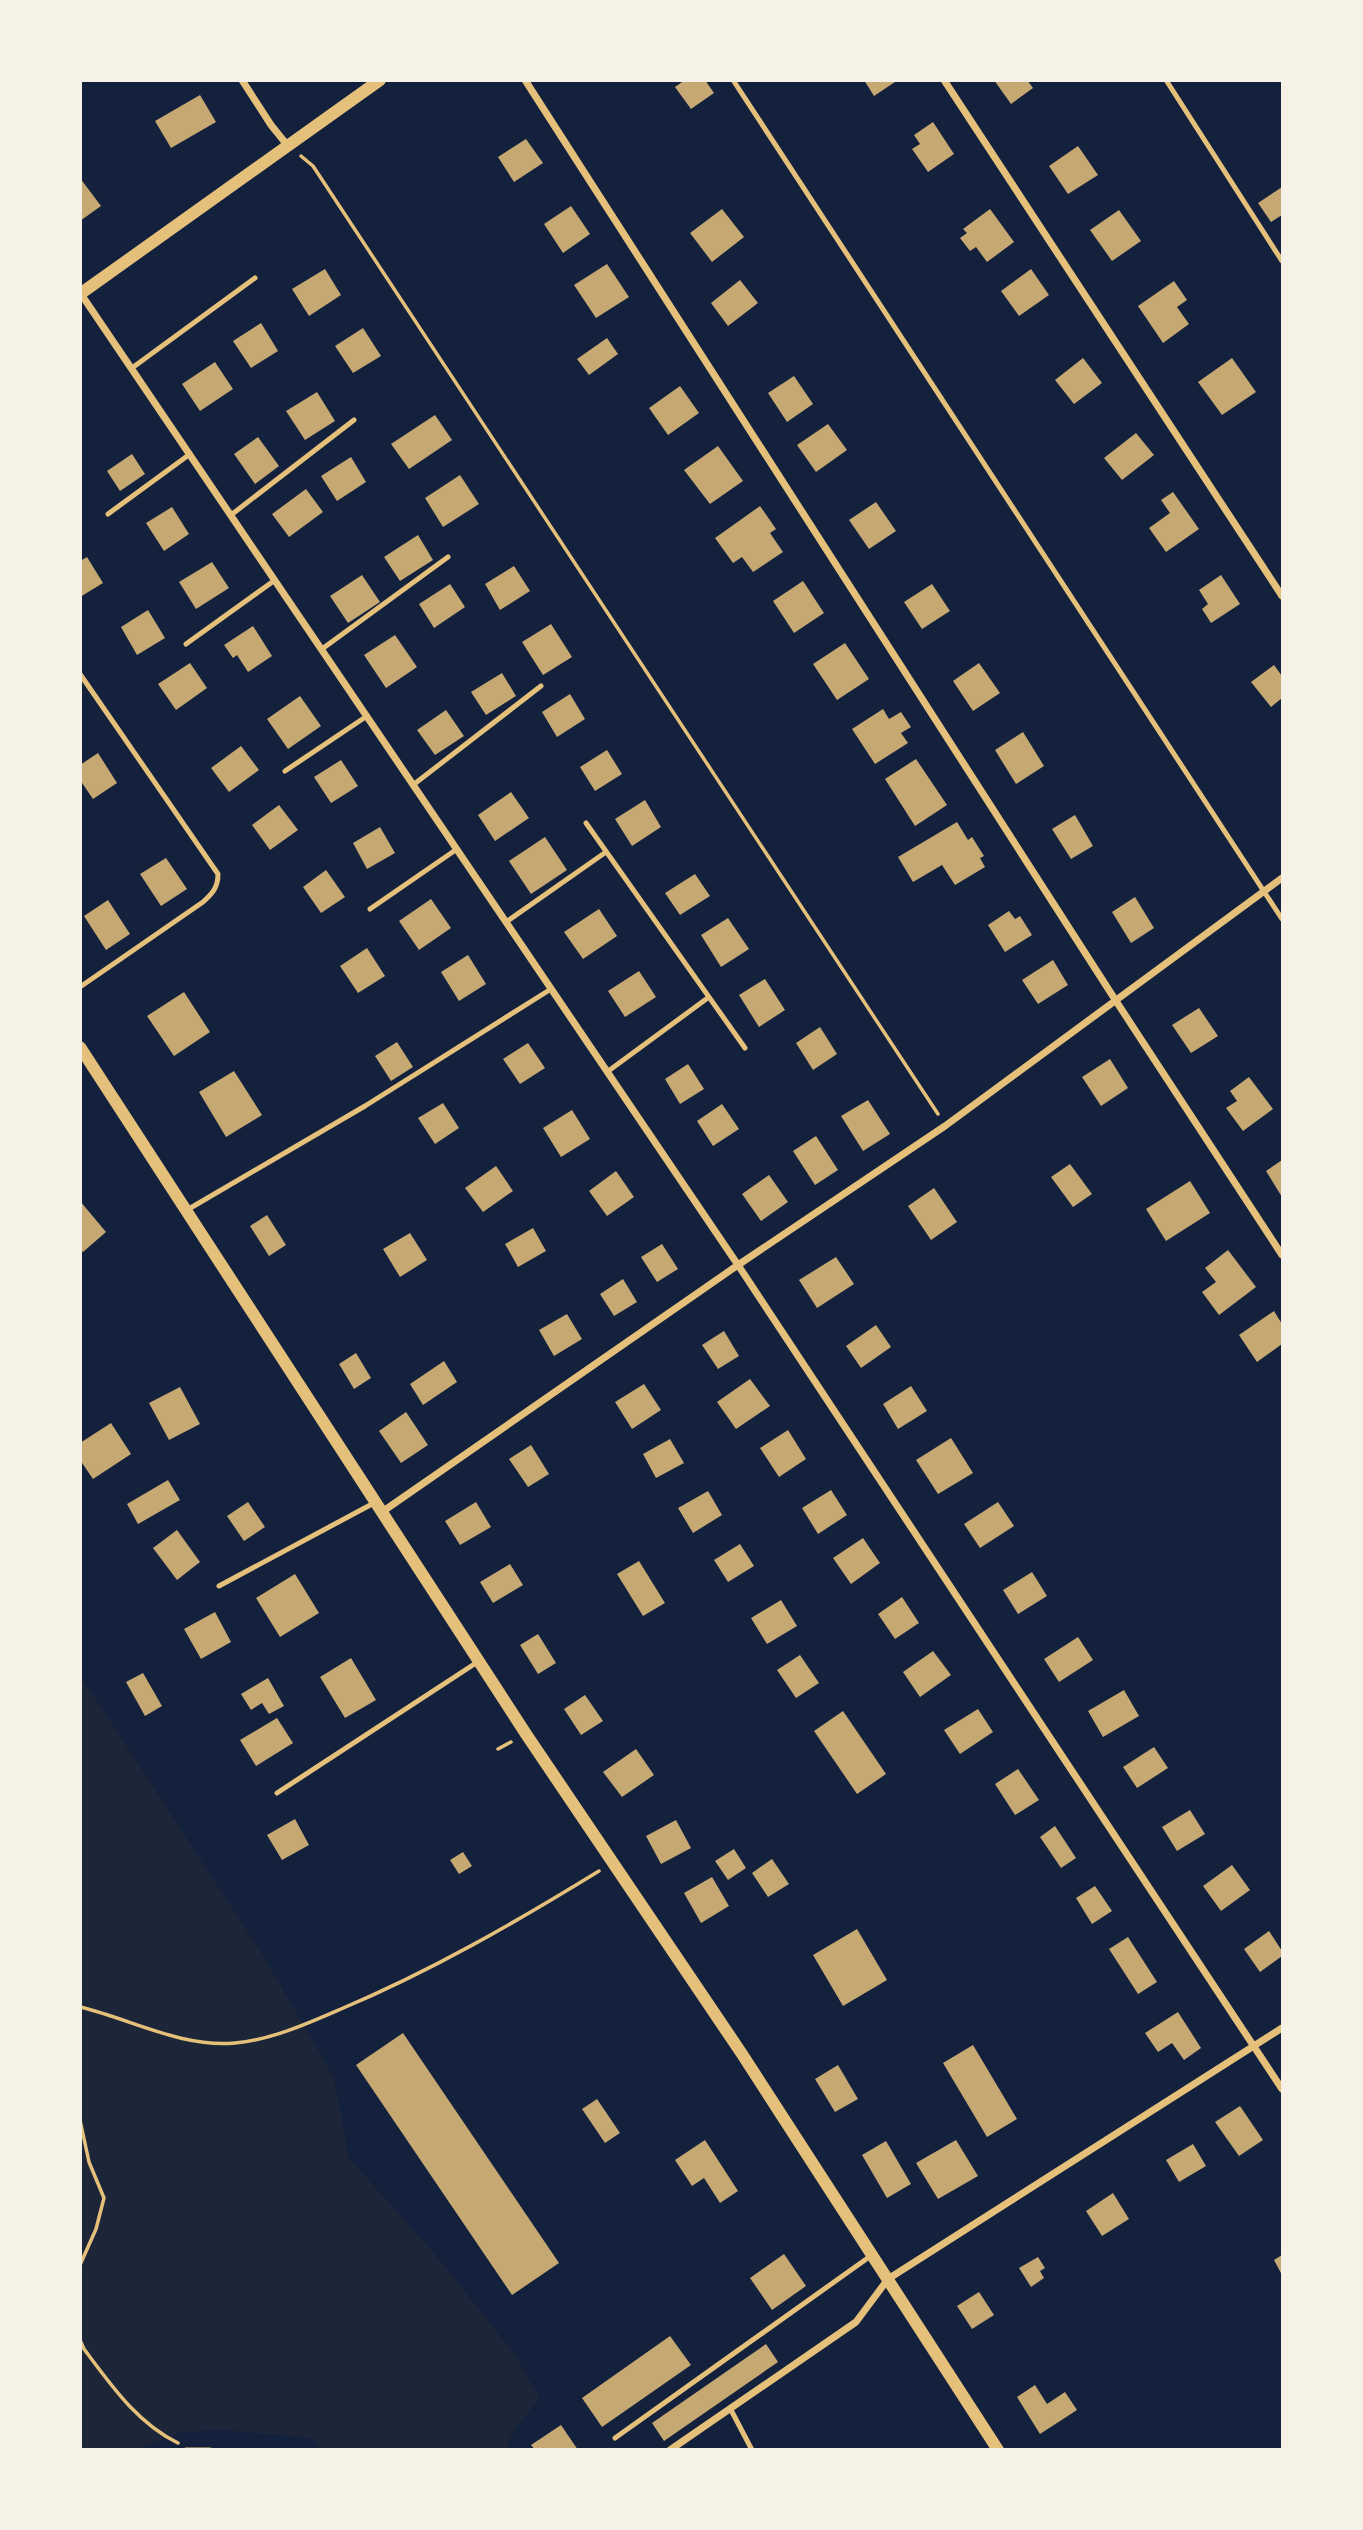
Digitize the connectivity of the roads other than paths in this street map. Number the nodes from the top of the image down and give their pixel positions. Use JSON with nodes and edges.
{"nodes":[{"id":1,"x":242,"y":80,"type":"edge"},
{"id":2,"x":380,"y":80,"type":"edge"},
{"id":3,"x":525,"y":80,"type":"edge"},
{"id":4,"x":733,"y":80,"type":"edge"},
{"id":5,"x":944,"y":80,"type":"edge"},
{"id":6,"x":1166,"y":80,"type":"edge"},
{"id":7,"x":288,"y":146,"type":"junction"},
{"id":8,"x":1283,"y":261,"type":"edge"},
{"id":9,"x":255,"y":278,"type":"dead end"},
{"id":10,"x":81,"y":294,"type":"edge"},
{"id":11,"x":132,"y":368,"type":"junction"},
{"id":12,"x":354,"y":420,"type":"dead end"},
{"id":13,"x":190,"y":454,"type":"junction"},
{"id":14,"x":108,"y":514,"type":"dead end"},
{"id":15,"x":231,"y":515,"type":"junction"},
{"id":16,"x":448,"y":557,"type":"dead end"},
{"id":17,"x":275,"y":580,"type":"junction"},
{"id":18,"x":1283,"y":596,"type":"edge"},
{"id":19,"x":186,"y":644,"type":"dead end"},
{"id":20,"x":322,"y":649,"type":"junction"},
{"id":21,"x":80,"y":674,"type":"edge"},
{"id":22,"x":541,"y":686,"type":"dead end"},
{"id":23,"x":367,"y":716,"type":"junction"},
{"id":24,"x":285,"y":771,"type":"dead end"},
{"id":25,"x":414,"y":785,"type":"junction"},
{"id":26,"x":586,"y":823,"type":"dead end"},
{"id":27,"x":457,"y":849,"type":"junction"},
{"id":28,"x":606,"y":852,"type":"junction"},
{"id":29,"x":1283,"y":878,"type":"edge"},
{"id":30,"x":1264,"y":891,"type":"junction"},
{"id":31,"x":370,"y":909,"type":"dead end"},
{"id":32,"x":1283,"y":919,"type":"edge"},
{"id":33,"x":506,"y":922,"type":"junction"},
{"id":34,"x":80,"y":987,"type":"edge"},
{"id":35,"x":551,"y":989,"type":"junction"},
{"id":36,"x":709,"y":997,"type":"junction"},
{"id":37,"x":1116,"y":1001,"type":"junction"},
{"id":38,"x":80,"y":1047,"type":"edge"},
{"id":39,"x":745,"y":1048,"type":"dead end"},
{"id":40,"x":607,"y":1072,"type":"junction"},
{"id":41,"x":187,"y":1210,"type":"junction"},
{"id":42,"x":1283,"y":1255,"type":"edge"},
{"id":43,"x":738,"y":1265,"type":"junction"},
{"id":44,"x":379,"y":1507,"type":"junction"},
{"id":45,"x":219,"y":1586,"type":"dead end"},
{"id":46,"x":479,"y":1661,"type":"junction"},
{"id":47,"x":277,"y":1793,"type":"dead end"},
{"id":48,"x":1283,"y":2028,"type":"edge"},
{"id":49,"x":1255,"y":2047,"type":"junction"},
{"id":50,"x":1283,"y":2089,"type":"edge"},
{"id":51,"x":873,"y":2255,"type":"junction"},
{"id":52,"x":888,"y":2279,"type":"junction"},
{"id":53,"x":730,"y":2409,"type":"junction"},
{"id":54,"x":615,"y":2438,"type":"dead end"},
{"id":55,"x":187,"y":2449,"type":"edge"},
{"id":56,"x":210,"y":2449,"type":"edge"},
{"id":57,"x":670,"y":2449,"type":"edge"},
{"id":58,"x":752,"y":2449,"type":"edge"},
{"id":59,"x":998,"y":2449,"type":"edge"}],
"edges":[{"from":1,"to":7,"type":"street"},
{"from":2,"to":7,"type":"street"},
{"from":3,"to":37,"type":"street"},
{"from":4,"to":30,"type":"lane"},
{"from":5,"to":18,"type":"street"},
{"from":6,"to":8,"type":"lane"},
{"from":7,"to":10,"type":"street"},
{"from":9,"to":11,"type":"lane"},
{"from":10,"to":11,"type":"street"},
{"from":11,"to":13,"type":"street"},
{"from":12,"to":15,"type":"lane"},
{"from":13,"to":14,"type":"lane"},
{"from":13,"to":15,"type":"street"},
{"from":15,"to":17,"type":"street"},
{"from":16,"to":20,"type":"lane"},
{"from":17,"to":19,"type":"lane"},
{"from":17,"to":20,"type":"street"},
{"from":20,"to":23,"type":"street"},
{"from":21,"to":34,"type":"lane"},
{"from":22,"to":25,"type":"lane"},
{"from":23,"to":24,"type":"lane"},
{"from":23,"to":25,"type":"street"},
{"from":25,"to":27,"type":"street"},
{"from":26,"to":28,"type":"lane"},
{"from":27,"to":31,"type":"lane"},
{"from":27,"to":33,"type":"street"},
{"from":28,"to":33,"type":"lane"},
{"from":28,"to":36,"type":"lane"},
{"from":29,"to":30,"type":"street"},
{"from":30,"to":32,"type":"lane"},
{"from":30,"to":37,"type":"street"},
{"from":33,"to":35,"type":"street"},
{"from":35,"to":40,"type":"street"},
{"from":35,"to":41,"type":"lane"},
{"from":36,"to":39,"type":"lane"},
{"from":36,"to":40,"type":"lane"},
{"from":37,"to":42,"type":"street"},
{"from":37,"to":43,"type":"street"},
{"from":38,"to":41,"type":"street"},
{"from":40,"to":43,"type":"street"},
{"from":41,"to":44,"type":"street"},
{"from":43,"to":44,"type":"street"},
{"from":43,"to":49,"type":"street"},
{"from":44,"to":45,"type":"lane"},
{"from":44,"to":46,"type":"street"},
{"from":46,"to":47,"type":"lane"},
{"from":46,"to":51,"type":"street"},
{"from":48,"to":49,"type":"street"},
{"from":49,"to":50,"type":"street"},
{"from":49,"to":52,"type":"street"},
{"from":51,"to":52,"type":"street"},
{"from":51,"to":54,"type":"lane"},
{"from":52,"to":53,"type":"street"},
{"from":52,"to":59,"type":"street"},
{"from":53,"to":57,"type":"street"},
{"from":53,"to":58,"type":"lane"},
{"from":55,"to":56,"type":"lane"}]}
